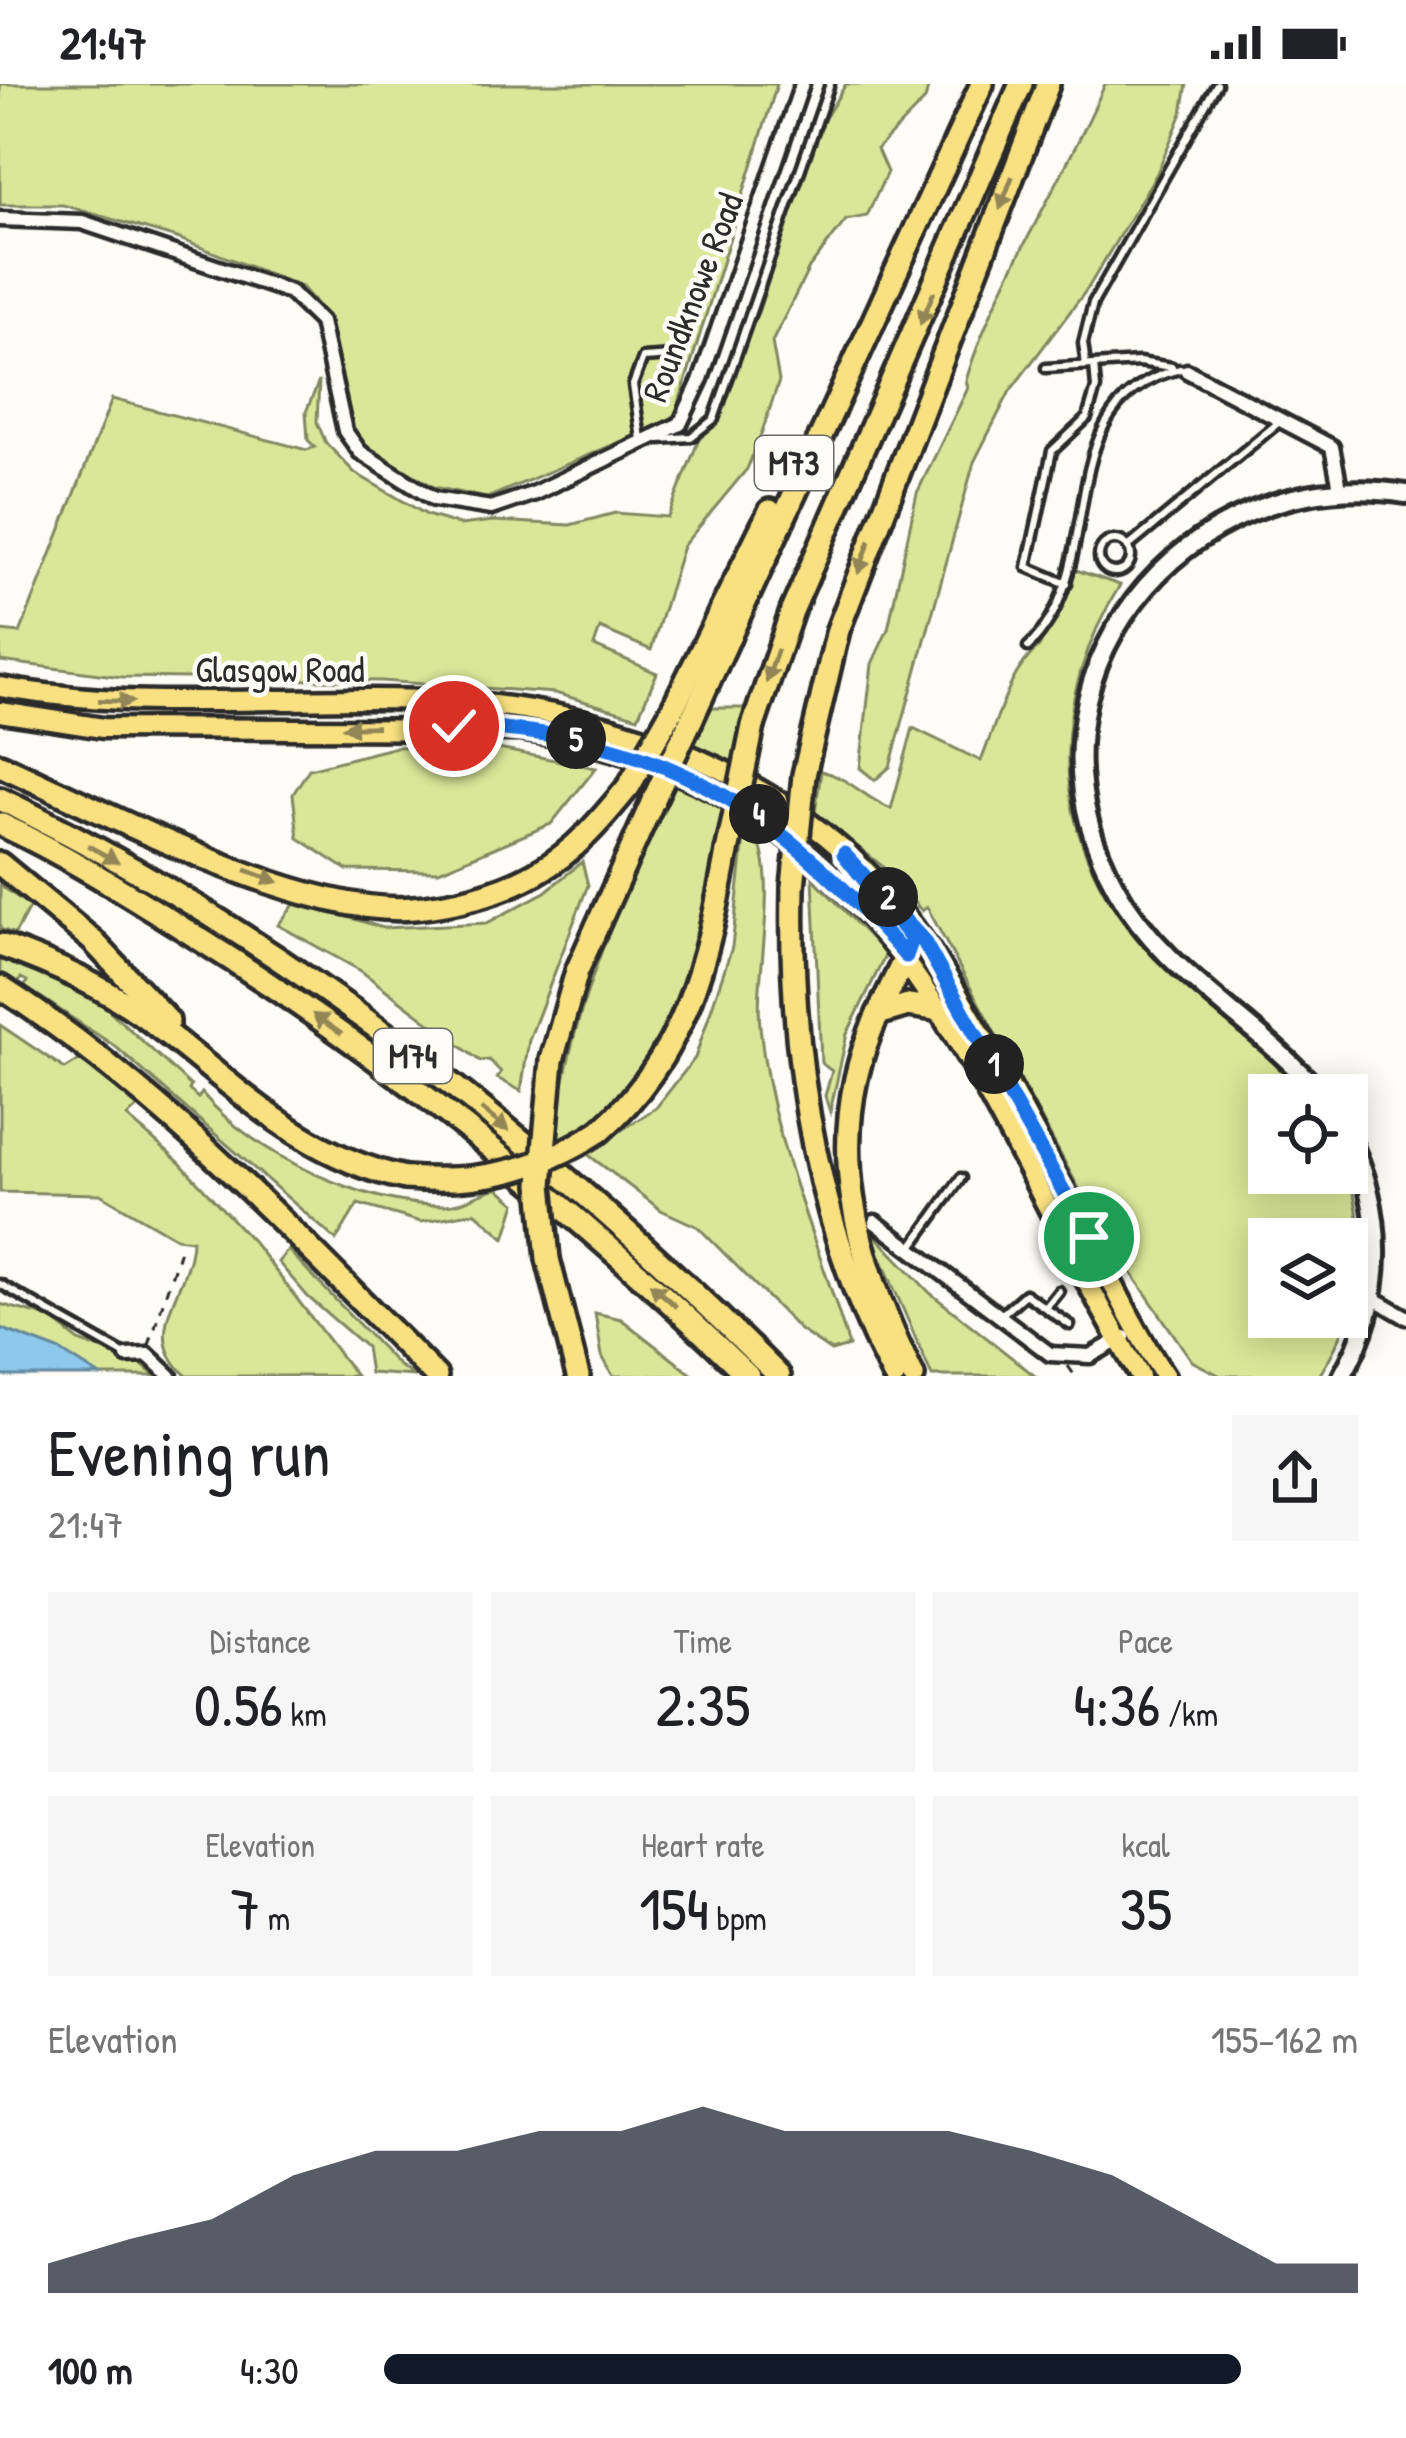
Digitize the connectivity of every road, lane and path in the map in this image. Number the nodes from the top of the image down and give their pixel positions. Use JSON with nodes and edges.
{"nodes":[{"id":1,"x":802,"y":84,"type":"edge"},
{"id":2,"x":830,"y":84,"type":"edge"},
{"id":3,"x":982,"y":84,"type":"edge"},
{"id":4,"x":1021,"y":84,"type":"edge"},
{"id":5,"x":1048,"y":84,"type":"edge"},
{"id":6,"x":1216,"y":84,"type":"edge"},
{"id":7,"x":0,"y":219,"type":"edge"},
{"id":8,"x":696,"y":300,"type":"dead end"},
{"id":9,"x":1090,"y":365,"type":"junction"},
{"id":10,"x":1046,"y":368,"type":"dead end"},
{"id":11,"x":1184,"y":370,"type":"junction"},
{"id":12,"x":1282,"y":419,"type":"junction"},
{"id":13,"x":641,"y":440,"type":"junction"},
{"id":14,"x":1340,"y":488,"type":"junction"},
{"id":15,"x":1406,"y":494,"type":"edge"},
{"id":16,"x":1129,"y":547,"type":"junction"},
{"id":17,"x":1066,"y":584,"type":"junction"},
{"id":18,"x":1028,"y":647,"type":"dead end"},
{"id":19,"x":0,"y":687,"type":"edge"},
{"id":20,"x":0,"y":712,"type":"edge"},
{"id":21,"x":682,"y":714,"type":"junction"},
{"id":22,"x":0,"y":764,"type":"edge"},
{"id":23,"x":0,"y":799,"type":"edge"},
{"id":24,"x":0,"y":824,"type":"edge"},
{"id":25,"x":844,"y":854,"type":"junction"},
{"id":26,"x":0,"y":865,"type":"edge"},
{"id":27,"x":0,"y":945,"type":"edge"},
{"id":28,"x":906,"y":956,"type":"junction"},
{"id":29,"x":0,"y":987,"type":"edge"},
{"id":30,"x":942,"y":1010,"type":"junction"},
{"id":31,"x":878,"y":1014,"type":"junction"},
{"id":32,"x":1298,"y":1074,"type":"edge"},
{"id":33,"x":241,"y":1093,"type":"junction"},
{"id":34,"x":961,"y":1178,"type":"dead end"},
{"id":35,"x":1368,"y":1188,"type":"edge"},
{"id":36,"x":875,"y":1222,"type":"dead end"},
{"id":37,"x":182,"y":1244,"type":"dead end"},
{"id":38,"x":911,"y":1249,"type":"junction"},
{"id":39,"x":0,"y":1284,"type":"edge"},
{"id":40,"x":1059,"y":1291,"type":"dead end"},
{"id":41,"x":1373,"y":1298,"type":"junction"},
{"id":42,"x":1046,"y":1307,"type":"junction"},
{"id":43,"x":1000,"y":1316,"type":"junction"},
{"id":44,"x":1406,"y":1317,"type":"edge"},
{"id":45,"x":1070,"y":1325,"type":"dead end"},
{"id":46,"x":1137,"y":1328,"type":"junction"},
{"id":47,"x":1118,"y":1340,"type":"junction"},
{"id":48,"x":127,"y":1355,"type":"joint"},
{"id":49,"x":148,"y":1355,"type":"junction"},
{"id":50,"x":170,"y":1376,"type":"edge"},
{"id":51,"x":436,"y":1376,"type":"edge"},
{"id":52,"x":578,"y":1376,"type":"edge"},
{"id":53,"x":748,"y":1376,"type":"edge"},
{"id":54,"x":779,"y":1376,"type":"edge"},
{"id":55,"x":899,"y":1376,"type":"edge"},
{"id":56,"x":913,"y":1376,"type":"edge"},
{"id":57,"x":1140,"y":1376,"type":"edge"},
{"id":58,"x":1165,"y":1376,"type":"edge"},
{"id":59,"x":1342,"y":1376,"type":"edge"}],
"edges":[{"from":1,"to":13,"type":"street","name":"Roundknowe Road"},
{"from":2,"to":13,"type":"lane"},
{"from":3,"to":21,"type":"highway","number":"M73"},
{"from":4,"to":33,"type":"highway","one_way":true,"bridge":true},
{"from":5,"to":55,"type":"highway","one_way":true,"bridge":true},
{"from":6,"to":9,"type":"lane"},
{"from":7,"to":13,"type":"street","name":"Roundknowe Road"},
{"from":8,"to":13,"type":"lane"},
{"from":9,"to":10,"type":"lane"},
{"from":9,"to":11,"type":"lane"},
{"from":9,"to":17,"type":"lane"},
{"from":11,"to":12,"type":"street"},
{"from":11,"to":17,"type":"lane"},
{"from":12,"to":14,"type":"street"},
{"from":12,"to":16,"type":"lane"},
{"from":14,"to":15,"type":"main road"},
{"from":14,"to":32,"type":"main road"},
{"from":16,"to":16,"type":"lane"},
{"from":17,"to":18,"type":"lane"},
{"from":19,"to":25,"type":"main road","name":"Glasgow Road","one_way":true},
{"from":28,"to":20,"type":"main road","name":"Glasgow Road","one_way":true},
{"from":22,"to":21,"type":"highway","number":"M73","one_way":true,"bridge":true},
{"from":21,"to":52,"type":"highway","number":"M73","bridge":true},
{"from":23,"to":54,"type":"highway","number":"M74","one_way":true},
{"from":53,"to":24,"type":"highway","number":"M74","one_way":true},
{"from":25,"to":28,"type":"main road"},
{"from":25,"to":46,"type":"main road","name":"Glasgow Road"},
{"from":26,"to":33,"type":"highway"},
{"from":27,"to":33,"type":"highway"},
{"from":28,"to":30,"type":"main road","name":"Glasgow Road"},
{"from":28,"to":31,"type":"highway"},
{"from":29,"to":51,"type":"highway"},
{"from":30,"to":31,"type":"highway"},
{"from":30,"to":47,"type":"main road","name":"Glasgow Road"},
{"from":31,"to":56,"type":"highway"},
{"from":34,"to":38,"type":"lane"},
{"from":35,"to":41,"type":"main road"},
{"from":36,"to":38,"type":"street"},
{"from":37,"to":49,"type":"path"},
{"from":38,"to":43,"type":"street"},
{"from":39,"to":48,"type":"lane"},
{"from":40,"to":42,"type":"lane"},
{"from":41,"to":44,"type":"street"},
{"from":41,"to":59,"type":"main road"},
{"from":42,"to":43,"type":"lane"},
{"from":42,"to":45,"type":"lane"},
{"from":43,"to":47,"type":"street"},
{"from":46,"to":47,"type":"street"},
{"from":46,"to":58,"type":"main road","name":"Glasgow Road"},
{"from":47,"to":57,"type":"main road","name":"Glasgow Road"},
{"from":48,"to":49,"type":"street"},
{"from":49,"to":50,"type":"street"}]}
